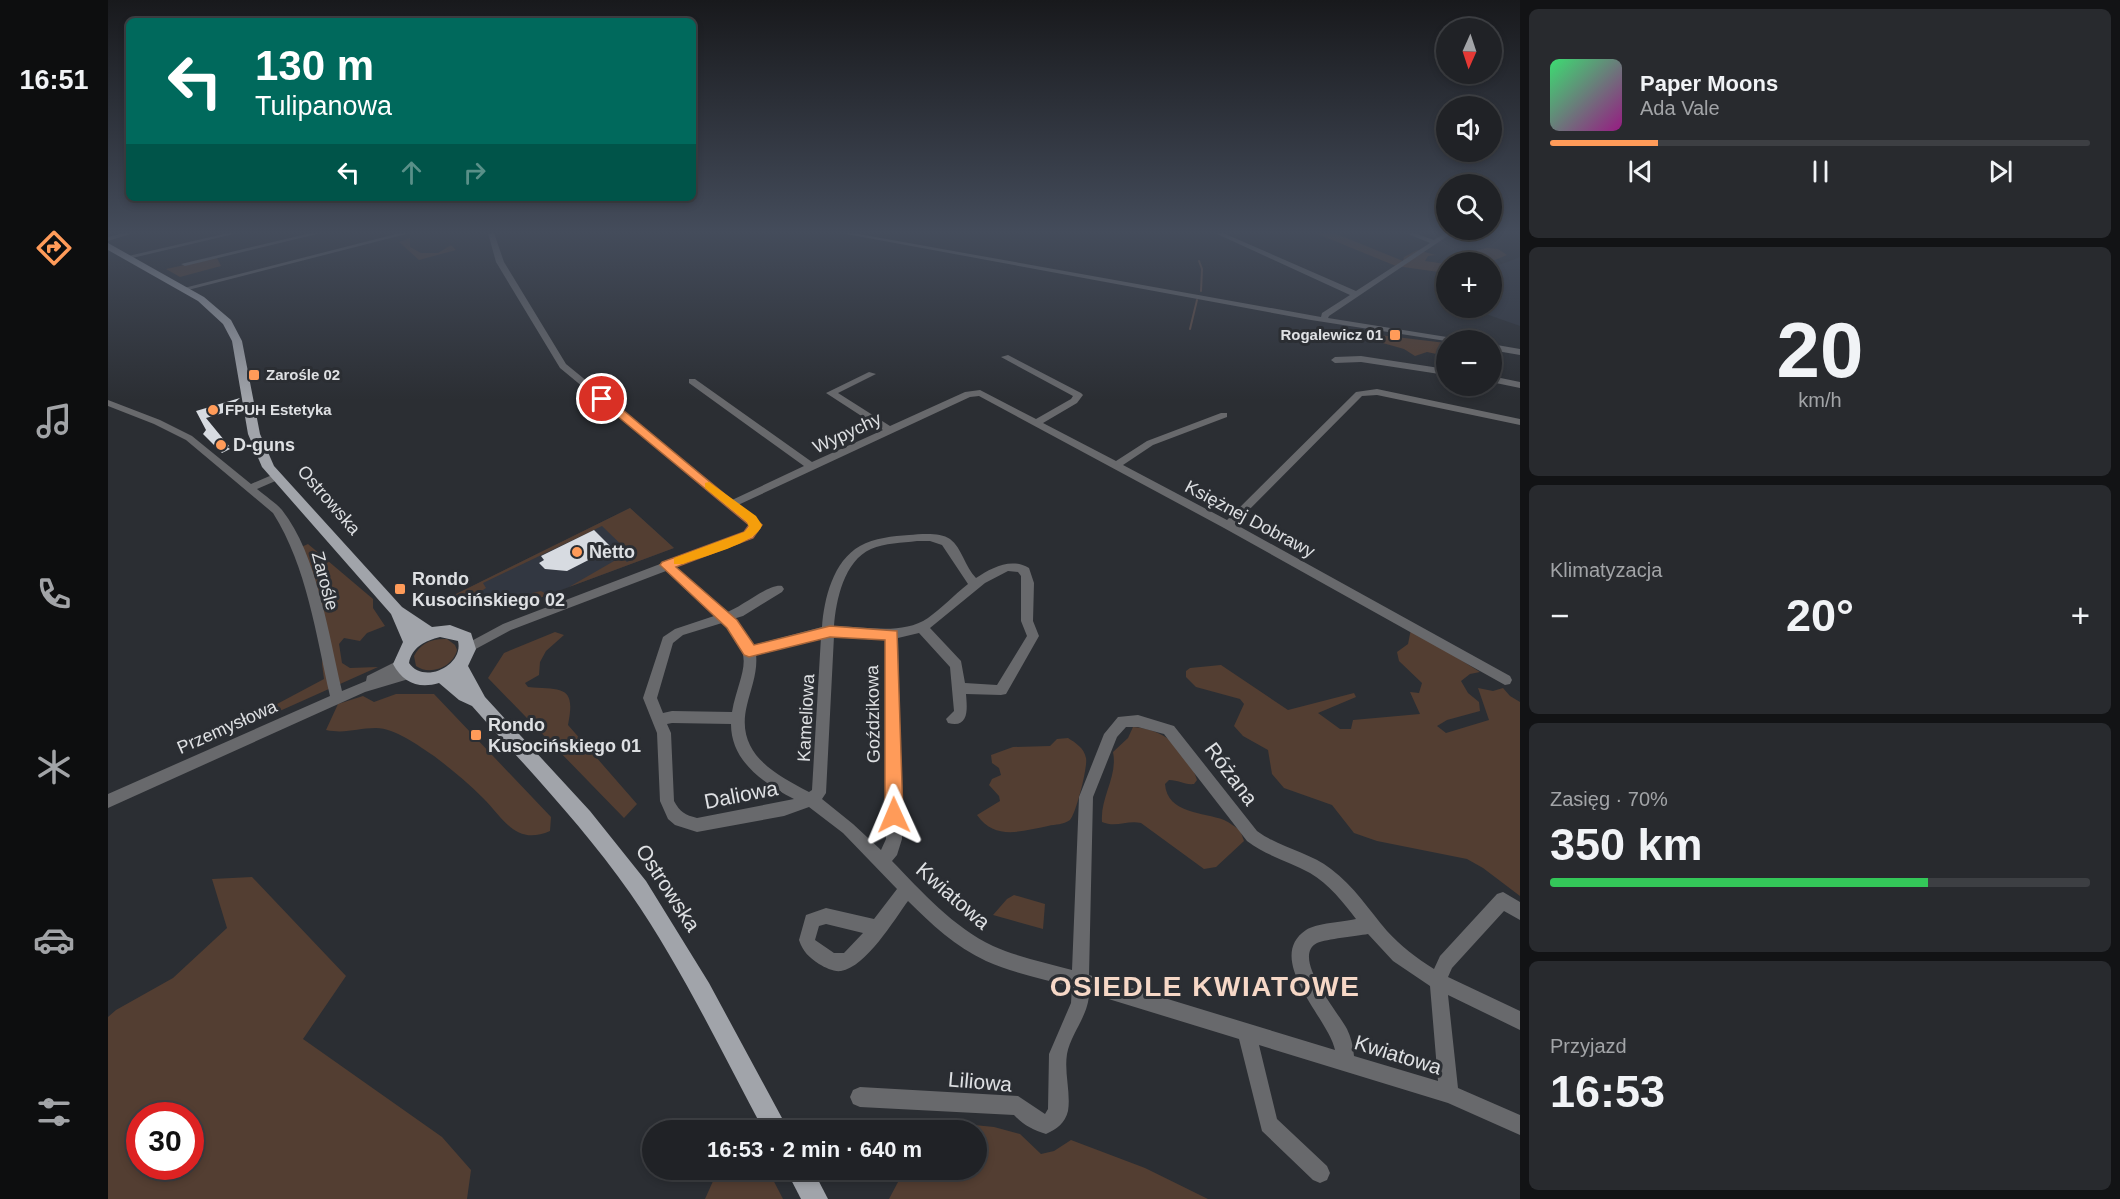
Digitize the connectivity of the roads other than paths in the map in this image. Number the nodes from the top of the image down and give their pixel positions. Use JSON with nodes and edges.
{"nodes":[{"id":1,"x":184,"y":289,"type":"edge"},
{"id":2,"x":516,"y":289,"type":"edge"},
{"id":3,"x":1153,"y":289,"type":"edge"},
{"id":4,"x":1343,"y":289,"type":"edge"},
{"id":5,"x":1362,"y":289,"type":"edge"},
{"id":6,"x":1354,"y":294,"type":"junction"},
{"id":7,"x":1324,"y":320,"type":"junction"},
{"id":8,"x":1436,"y":337,"type":"edge"},
{"id":9,"x":1502,"y":349,"type":"edge"},
{"id":10,"x":1520,"y":352,"type":"edge"},
{"id":11,"x":1005,"y":357,"type":"dead end"},
{"id":12,"x":1335,"y":360,"type":"dead end"},
{"id":13,"x":1436,"y":370,"type":"edge"},
{"id":14,"x":872,"y":374,"type":"dead end"},
{"id":15,"x":692,"y":381,"type":"dead end"},
{"id":16,"x":1502,"y":381,"type":"edge"},
{"id":17,"x":1520,"y":385,"type":"edge"},
{"id":18,"x":976,"y":393,"type":"joint"},
{"id":19,"x":108,"y":403,"type":"edge"},
{"id":20,"x":1224,"y":415,"type":"dead end"},
{"id":21,"x":1520,"y":422,"type":"edge"},
{"id":22,"x":1036,"y":423,"type":"junction"},
{"id":23,"x":891,"y":431,"type":"junction"},
{"id":24,"x":1115,"y":465,"type":"junction"},
{"id":25,"x":812,"y":467,"type":"junction"},
{"id":26,"x":276,"y":477,"type":"junction"},
{"id":27,"x":250,"y":488,"type":"junction"},
{"id":28,"x":731,"y":504,"type":"junction"},
{"id":29,"x":1228,"y":525,"type":"junction"},
{"id":30,"x":667,"y":565,"type":"junction"},
{"id":31,"x":974,"y":583,"type":"junction"},
{"id":32,"x":778,"y":589,"type":"dead end"},
{"id":33,"x":397,"y":611,"type":"junction"},
{"id":34,"x":726,"y":618,"type":"junction"},
{"id":35,"x":922,"y":628,"type":"junction"},
{"id":36,"x":830,"y":631,"type":"junction"},
{"id":37,"x":429,"y":633,"type":"junction"},
{"id":38,"x":892,"y":635,"type":"junction"},
{"id":39,"x":411,"y":643,"type":"junction"},
{"id":40,"x":466,"y":643,"type":"junction"},
{"id":41,"x":749,"y":651,"type":"junction"},
{"id":42,"x":459,"y":666,"type":"junction"},
{"id":43,"x":404,"y":669,"type":"junction"},
{"id":44,"x":442,"y":676,"type":"junction"},
{"id":45,"x":1506,"y":680,"type":"dead end"},
{"id":46,"x":959,"y":688,"type":"junction"},
{"id":47,"x":337,"y":698,"type":"junction"},
{"id":48,"x":478,"y":701,"type":"junction"},
{"id":49,"x":736,"y":718,"type":"junction"},
{"id":50,"x":953,"y":719,"type":"dead end"},
{"id":51,"x":658,"y":720,"type":"junction"},
{"id":52,"x":108,"y":801,"type":"edge"},
{"id":53,"x":809,"y":801,"type":"junction"},
{"id":54,"x":882,"y":860,"type":"junction"},
{"id":55,"x":907,"y":889,"type":"junction"},
{"id":56,"x":1520,"y":912,"type":"edge"},
{"id":57,"x":1371,"y":925,"type":"junction"},
{"id":58,"x":876,"y":928,"type":"dead end"},
{"id":59,"x":1438,"y":979,"type":"junction"},
{"id":60,"x":1082,"y":982,"type":"junction"},
{"id":61,"x":1520,"y":1021,"type":"edge"},
{"id":62,"x":1247,"y":1032,"type":"junction"},
{"id":63,"x":1346,"y":1063,"type":"junction"},
{"id":64,"x":1449,"y":1094,"type":"junction"},
{"id":65,"x":860,"y":1097,"type":"dead end"},
{"id":66,"x":771,"y":1120,"type":"edge"},
{"id":67,"x":1520,"y":1125,"type":"edge"},
{"id":68,"x":1320,"y":1173,"type":"dead end"},
{"id":69,"x":805,"y":1180,"type":"edge"},
{"id":70,"x":815,"y":1199,"type":"edge"}],
"edges":[{"from":1,"to":26,"type":"main road","name":"Ostrowska"},
{"from":2,"to":28,"type":"street"},
{"from":3,"to":7,"type":"street"},
{"from":4,"to":6,"type":"street"},
{"from":5,"to":6,"type":"street"},
{"from":6,"to":7,"type":"street"},
{"from":7,"to":8,"type":"street"},
{"from":9,"to":10,"type":"street"},
{"from":11,"to":22,"type":"street"},
{"from":12,"to":13,"type":"street"},
{"from":14,"to":23,"type":"street"},
{"from":15,"to":25,"type":"street"},
{"from":16,"to":17,"type":"street"},
{"from":18,"to":22,"type":"street","name":"Księżnej Dobrawy"},
{"from":18,"to":23,"type":"street","name":"Wypychy"},
{"from":19,"to":27,"type":"street","name":"Zarośle"},
{"from":20,"to":24,"type":"street"},
{"from":21,"to":29,"type":"street"},
{"from":22,"to":24,"type":"street","name":"Księżnej Dobrawy"},
{"from":23,"to":25,"type":"street","name":"Wypychy"},
{"from":24,"to":29,"type":"street","name":"Księżnej Dobrawy"},
{"from":25,"to":28,"type":"street","name":"Wypychy"},
{"from":26,"to":27,"type":"street"},
{"from":26,"to":33,"type":"main road","name":"Ostrowska"},
{"from":27,"to":47,"type":"street","name":"Zarośle"},
{"from":28,"to":30,"type":"street"},
{"from":29,"to":45,"type":"street","name":"Księżnej Dobrawy"},
{"from":30,"to":34,"type":"street"},
{"from":30,"to":40,"type":"street"},
{"from":31,"to":35,"type":"street"},
{"from":31,"to":36,"type":"street","name":"Kameliowa"},
{"from":31,"to":46,"type":"street"},
{"from":32,"to":34,"type":"street","name":"Daliowa"},
{"from":33,"to":37,"type":"main road","name":"Ostrowska"},
{"from":33,"to":39,"type":"main road","name":"Ostrowska"},
{"from":34,"to":41,"type":"street"},
{"from":34,"to":51,"type":"street","name":"Daliowa"},
{"from":35,"to":38,"type":"street"},
{"from":35,"to":46,"type":"street"},
{"from":36,"to":38,"type":"street"},
{"from":36,"to":41,"type":"street"},
{"from":36,"to":53,"type":"street","name":"Kameliowa"},
{"from":37,"to":39,"type":"main road"},
{"from":37,"to":40,"type":"main road"},
{"from":38,"to":54,"type":"street","name":"Goździkowa"},
{"from":39,"to":43,"type":"main road"},
{"from":40,"to":42,"type":"main road"},
{"from":41,"to":49,"type":"street","name":"Kwiatowa"},
{"from":42,"to":44,"type":"main road"},
{"from":42,"to":48,"type":"main road","name":"Ostrowska"},
{"from":43,"to":44,"type":"main road"},
{"from":43,"to":47,"type":"street","name":"Przemysłowa"},
{"from":44,"to":48,"type":"main road","name":"Ostrowska"},
{"from":46,"to":50,"type":"street"},
{"from":47,"to":52,"type":"street","name":"Przemysłowa"},
{"from":48,"to":66,"type":"main road","name":"Ostrowska"},
{"from":49,"to":51,"type":"street"},
{"from":49,"to":53,"type":"street","name":"Kwiatowa"},
{"from":51,"to":53,"type":"street","name":"Daliowa"},
{"from":53,"to":54,"type":"street","name":"Kwiatowa"},
{"from":54,"to":55,"type":"street","name":"Kwiatowa"},
{"from":55,"to":58,"type":"street"},
{"from":55,"to":60,"type":"street","name":"Kwiatowa"},
{"from":56,"to":59,"type":"street"},
{"from":57,"to":59,"type":"street","name":"Różana"},
{"from":57,"to":60,"type":"street","name":"Różana"},
{"from":57,"to":63,"type":"street"},
{"from":59,"to":61,"type":"street","name":"Różana"},
{"from":59,"to":64,"type":"street"},
{"from":60,"to":62,"type":"street","name":"Kwiatowa"},
{"from":60,"to":65,"type":"street","name":"Liliowa"},
{"from":62,"to":63,"type":"street","name":"Kwiatowa"},
{"from":62,"to":68,"type":"street"},
{"from":63,"to":64,"type":"street","name":"Kwiatowa"},
{"from":64,"to":67,"type":"street","name":"Kwiatowa"},
{"from":69,"to":70,"type":"main road"}]}
